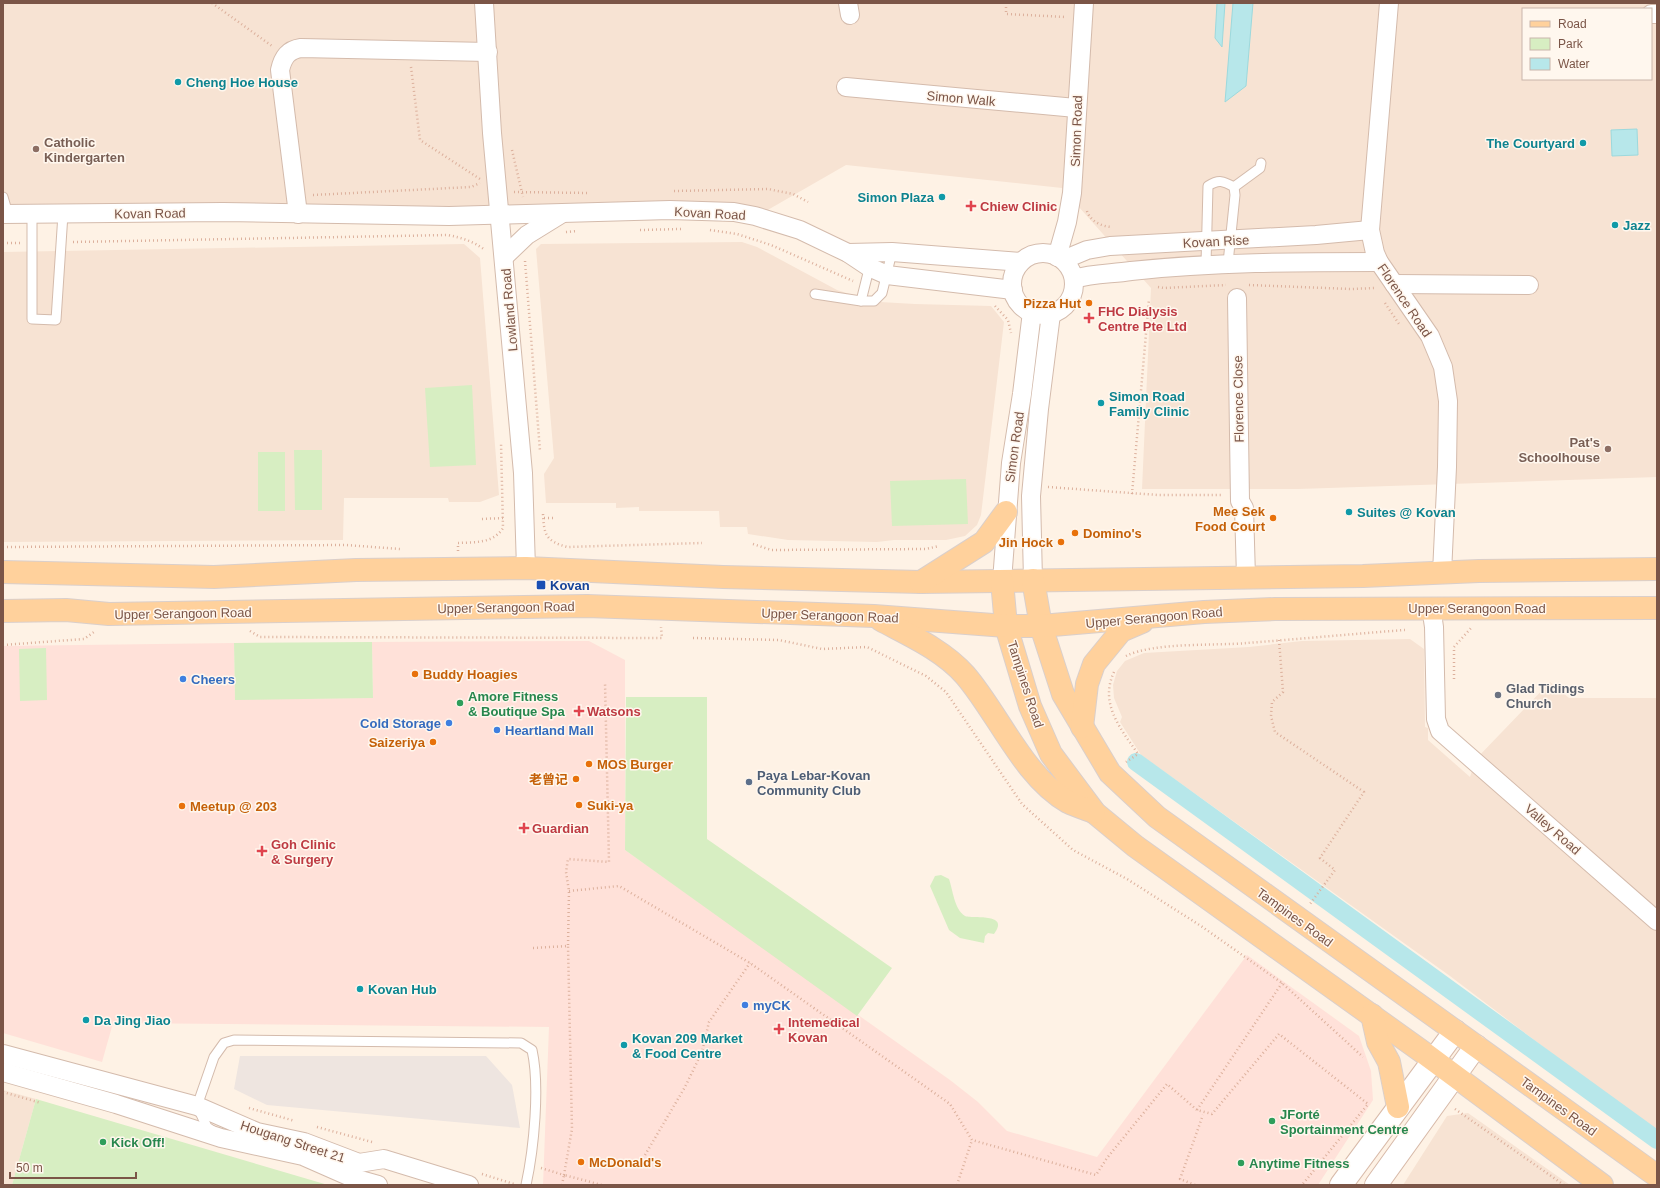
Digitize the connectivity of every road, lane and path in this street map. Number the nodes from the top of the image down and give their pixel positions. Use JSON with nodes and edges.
{"nodes":[{"id":1,"x":212,"y":3,"type":"edge"},
{"id":2,"x":484,"y":3,"type":"edge"},
{"id":3,"x":1006,"y":3,"type":"edge"},
{"id":4,"x":1084,"y":3,"type":"edge"},
{"id":5,"x":1389,"y":3,"type":"edge"},
{"id":6,"x":1068,"y":17,"type":"dead end"},
{"id":7,"x":409,"y":50,"type":"junction"},
{"id":8,"x":488,"y":52,"type":"junction"},
{"id":9,"x":286,"y":56,"type":"junction"},
{"id":10,"x":846,"y":88,"type":"dead end"},
{"id":11,"x":1076,"y":108,"type":"junction"},
{"id":12,"x":510,"y":142,"type":"dead end"},
{"id":13,"x":1261,"y":163,"type":"dead end"},
{"id":14,"x":482,"y":181,"type":"dead end"},
{"id":15,"x":1234,"y":187,"type":"junction"},
{"id":16,"x":1086,"y":207,"type":"dead end"},
{"id":17,"x":5,"y":208,"type":"edge"},
{"id":18,"x":564,"y":212,"type":"junction"},
{"id":19,"x":32,"y":214,"type":"junction"},
{"id":20,"x":63,"y":214,"type":"junction"},
{"id":21,"x":298,"y":214,"type":"junction"},
{"id":22,"x":500,"y":214,"type":"junction"},
{"id":23,"x":525,"y":214,"type":"junction"},
{"id":24,"x":1067,"y":222,"type":"junction"},
{"id":25,"x":1114,"y":228,"type":"dead end"},
{"id":26,"x":1370,"y":230,"type":"junction"},
{"id":27,"x":527,"y":235,"type":"junction"},
{"id":28,"x":1230,"y":240,"type":"junction"},
{"id":29,"x":61,"y":241,"type":"junction"},
{"id":30,"x":1206,"y":242,"type":"junction"},
{"id":31,"x":3,"y":243,"type":"edge"},
{"id":32,"x":32,"y":243,"type":"junction"},
{"id":33,"x":1097,"y":248,"type":"junction"},
{"id":34,"x":892,"y":252,"type":"junction"},
{"id":35,"x":497,"y":256,"type":"junction"},
{"id":36,"x":1060,"y":259,"type":"junction"},
{"id":37,"x":871,"y":260,"type":"junction"},
{"id":38,"x":1021,"y":262,"type":"junction"},
{"id":39,"x":1375,"y":262,"type":"junction"},
{"id":40,"x":1228,"y":263,"type":"junction"},
{"id":41,"x":1206,"y":264,"type":"junction"},
{"id":42,"x":888,"y":275,"type":"junction"},
{"id":43,"x":1074,"y":279,"type":"junction"},
{"id":44,"x":1529,"y":285,"type":"dead end"},
{"id":45,"x":1386,"y":286,"type":"junction"},
{"id":46,"x":1013,"y":290,"type":"junction"},
{"id":47,"x":815,"y":294,"type":"dead end"},
{"id":48,"x":1149,"y":298,"type":"dead end"},
{"id":49,"x":1237,"y":298,"type":"dead end"},
{"id":50,"x":1384,"y":300,"type":"dead end"},
{"id":51,"x":862,"y":301,"type":"junction"},
{"id":52,"x":1032,"y":312,"type":"junction"},
{"id":53,"x":1051,"y":314,"type":"junction"},
{"id":54,"x":1402,"y":327,"type":"dead end"},
{"id":55,"x":501,"y":440,"type":"dead end"},
{"id":56,"x":540,"y":456,"type":"dead end"},
{"id":57,"x":1054,"y":487,"type":"dead end"},
{"id":58,"x":1132,"y":494,"type":"junction"},
{"id":59,"x":1240,"y":498,"type":"junction"},
{"id":60,"x":543,"y":510,"type":"dead end"},
{"id":61,"x":1006,"y":512,"type":"junction"},
{"id":62,"x":503,"y":518,"type":"junction"},
{"id":63,"x":544,"y":518,"type":"junction"},
{"id":64,"x":555,"y":518,"type":"dead end"},
{"id":65,"x":482,"y":519,"type":"dead end"},
{"id":66,"x":702,"y":543,"type":"dead end"},
{"id":67,"x":753,"y":544,"type":"dead end"},
{"id":68,"x":940,"y":546,"type":"dead end"},
{"id":69,"x":3,"y":547,"type":"edge"},
{"id":70,"x":406,"y":549,"type":"dead end"},
{"id":71,"x":451,"y":552,"type":"dead end"},
{"id":72,"x":526,"y":568,"type":"junction"},
{"id":73,"x":1657,"y":569,"type":"edge"},
{"id":74,"x":3,"y":572,"type":"edge"},
{"id":75,"x":1442,"y":573,"type":"junction"},
{"id":76,"x":1239,"y":577,"type":"junction"},
{"id":77,"x":1033,"y":580,"type":"junction"},
{"id":78,"x":1002,"y":581,"type":"junction"},
{"id":79,"x":921,"y":582,"type":"junction"},
{"id":80,"x":1657,"y":608,"type":"edge"},
{"id":81,"x":3,"y":611,"type":"edge"},
{"id":82,"x":874,"y":616,"type":"junction"},
{"id":83,"x":1152,"y":617,"type":"junction"},
{"id":84,"x":1440,"y":617,"type":"junction"},
{"id":85,"x":1006,"y":626,"type":"junction"},
{"id":86,"x":1042,"y":626,"type":"junction"},
{"id":87,"x":244,"y":628,"type":"dead end"},
{"id":88,"x":98,"y":629,"type":"dead end"},
{"id":89,"x":662,"y":638,"type":"dead end"},
{"id":90,"x":693,"y":638,"type":"dead end"},
{"id":91,"x":1279,"y":640,"type":"junction"},
{"id":92,"x":3,"y":645,"type":"edge"},
{"id":93,"x":1122,"y":659,"type":"dead end"},
{"id":94,"x":1115,"y":669,"type":"dead end"},
{"id":95,"x":605,"y":682,"type":"dead end"},
{"id":96,"x":1454,"y":683,"type":"dead end"},
{"id":97,"x":1082,"y":727,"type":"junction"},
{"id":98,"x":1128,"y":767,"type":"dead end"},
{"id":99,"x":1095,"y":812,"type":"junction"},
{"id":100,"x":569,"y":891,"type":"junction"},
{"id":101,"x":1303,"y":899,"type":"dead end"},
{"id":102,"x":1312,"y":901,"type":"dead end"},
{"id":103,"x":1316,"y":908,"type":"dead end"},
{"id":104,"x":1657,"y":921,"type":"edge"},
{"id":105,"x":568,"y":946,"type":"junction"},
{"id":106,"x":534,"y":948,"type":"dead end"},
{"id":107,"x":750,"y":963,"type":"junction"},
{"id":108,"x":1282,"y":983,"type":"junction"},
{"id":109,"x":1372,"y":1015,"type":"junction"},
{"id":110,"x":1455,"y":1031,"type":"junction"},
{"id":111,"x":1476,"y":1046,"type":"junction"},
{"id":112,"x":3,"y":1054,"type":"edge"},
{"id":113,"x":1363,"y":1057,"type":"dead end"},
{"id":114,"x":1433,"y":1060,"type":"junction"},
{"id":115,"x":3,"y":1072,"type":"edge"},
{"id":116,"x":1454,"y":1076,"type":"junction"},
{"id":117,"x":3,"y":1092,"type":"edge"},
{"id":118,"x":41,"y":1103,"type":"dead end"},
{"id":119,"x":197,"y":1106,"type":"junction"},
{"id":120,"x":246,"y":1107,"type":"dead end"},
{"id":121,"x":1398,"y":1107,"type":"junction"},
{"id":122,"x":1453,"y":1107,"type":"dead end"},
{"id":123,"x":1197,"y":1110,"type":"junction"},
{"id":124,"x":1203,"y":1115,"type":"dead end"},
{"id":125,"x":300,"y":1122,"type":"dead end"},
{"id":126,"x":316,"y":1126,"type":"dead end"},
{"id":127,"x":221,"y":1138,"type":"junction"},
{"id":128,"x":972,"y":1140,"type":"junction"},
{"id":129,"x":376,"y":1144,"type":"dead end"},
{"id":130,"x":645,"y":1155,"type":"dead end"},
{"id":131,"x":530,"y":1165,"type":"junction"},
{"id":132,"x":354,"y":1175,"type":"edge"},
{"id":133,"x":564,"y":1175,"type":"junction"},
{"id":134,"x":1657,"y":1176,"type":"edge"},
{"id":135,"x":474,"y":1179,"type":"edge"},
{"id":136,"x":378,"y":1185,"type":"edge"},
{"id":137,"x":516,"y":1185,"type":"edge"},
{"id":138,"x":526,"y":1185,"type":"edge"},
{"id":139,"x":562,"y":1185,"type":"edge"},
{"id":140,"x":602,"y":1185,"type":"edge"},
{"id":141,"x":957,"y":1185,"type":"edge"},
{"id":142,"x":1195,"y":1185,"type":"edge"},
{"id":143,"x":1302,"y":1185,"type":"edge"},
{"id":144,"x":1341,"y":1185,"type":"edge"},
{"id":145,"x":1376,"y":1185,"type":"edge"},
{"id":146,"x":1564,"y":1185,"type":"edge"},
{"id":147,"x":1602,"y":1185,"type":"edge"}],
"edges":[{"from":1,"to":9,"type":"path"},
{"from":2,"to":8,"type":"street","name":"Lowland Road"},
{"from":3,"to":6,"type":"path"},
{"from":4,"to":11,"type":"street","name":"Simon Road"},
{"from":5,"to":26,"type":"street","name":"Florence Road"},
{"from":7,"to":8,"type":"street"},
{"from":7,"to":9,"type":"street"},
{"from":7,"to":14,"type":"path"},
{"from":8,"to":22,"type":"street","name":"Lowland Road"},
{"from":9,"to":21,"type":"street"},
{"from":10,"to":11,"type":"street","name":"Simon Walk"},
{"from":11,"to":24,"type":"street","name":"Simon Road"},
{"from":12,"to":23,"type":"path"},
{"from":13,"to":15,"type":"lane"},
{"from":15,"to":28,"type":"lane"},
{"from":15,"to":30,"type":"lane"},
{"from":16,"to":25,"type":"path"},
{"from":17,"to":19,"type":"street","name":"Kovan Road"},
{"from":18,"to":23,"type":"street","name":"Kovan Road"},
{"from":18,"to":27,"type":"street"},
{"from":18,"to":37,"type":"street","name":"Kovan Road"},
{"from":19,"to":20,"type":"street","name":"Kovan Road"},
{"from":19,"to":32,"type":"lane"},
{"from":20,"to":21,"type":"street","name":"Kovan Road"},
{"from":20,"to":29,"type":"lane"},
{"from":21,"to":22,"type":"street","name":"Kovan Road"},
{"from":22,"to":23,"type":"street","name":"Kovan Road"},
{"from":22,"to":35,"type":"street","name":"Lowland Road"},
{"from":24,"to":33,"type":"street"},
{"from":24,"to":36,"type":"street","name":"Simon Road"},
{"from":26,"to":28,"type":"street","name":"Kovan Rise"},
{"from":26,"to":39,"type":"street","name":"Florence Road"},
{"from":27,"to":35,"type":"street"},
{"from":27,"to":56,"type":"path"},
{"from":28,"to":30,"type":"street","name":"Kovan Rise"},
{"from":28,"to":40,"type":"lane"},
{"from":29,"to":32,"type":"lane"},
{"from":29,"to":35,"type":"path"},
{"from":30,"to":33,"type":"street","name":"Kovan Rise"},
{"from":30,"to":41,"type":"lane"},
{"from":31,"to":32,"type":"path"},
{"from":33,"to":36,"type":"street","name":"Kovan Rise"},
{"from":34,"to":37,"type":"street"},
{"from":34,"to":38,"type":"street"},
{"from":34,"to":42,"type":"lane"},
{"from":35,"to":72,"type":"street","name":"Lowland Road"},
{"from":36,"to":38,"type":"street"},
{"from":36,"to":43,"type":"street"},
{"from":37,"to":42,"type":"street","name":"Kovan Road"},
{"from":37,"to":51,"type":"lane"},
{"from":38,"to":46,"type":"street"},
{"from":39,"to":40,"type":"street","name":"Kovan Rise"},
{"from":39,"to":45,"type":"street","name":"Florence Road"},
{"from":39,"to":45,"type":"path"},
{"from":40,"to":41,"type":"street","name":"Kovan Rise"},
{"from":41,"to":43,"type":"street","name":"Kovan Rise"},
{"from":42,"to":46,"type":"street","name":"Kovan Road"},
{"from":42,"to":51,"type":"lane"},
{"from":43,"to":53,"type":"street"},
{"from":44,"to":45,"type":"street"},
{"from":45,"to":75,"type":"street","name":"Florence Road"},
{"from":46,"to":52,"type":"street"},
{"from":47,"to":51,"type":"lane"},
{"from":48,"to":58,"type":"path"},
{"from":49,"to":59,"type":"street","name":"Florence Close"},
{"from":50,"to":54,"type":"path"},
{"from":52,"to":53,"type":"street"},
{"from":52,"to":61,"type":"street","name":"Simon Road"},
{"from":53,"to":77,"type":"street","name":"Simon Road"},
{"from":55,"to":62,"type":"path"},
{"from":57,"to":58,"type":"path"},
{"from":58,"to":59,"type":"path"},
{"from":59,"to":76,"type":"street","name":"Florence Close"},
{"from":60,"to":63,"type":"path"},
{"from":61,"to":78,"type":"street","name":"Simon Road"},
{"from":61,"to":79,"type":"main road"},
{"from":62,"to":65,"type":"path"},
{"from":62,"to":71,"type":"path"},
{"from":63,"to":64,"type":"path"},
{"from":63,"to":66,"type":"path"},
{"from":67,"to":68,"type":"path"},
{"from":69,"to":70,"type":"path"},
{"from":72,"to":74,"type":"main road"},
{"from":72,"to":79,"type":"main road"},
{"from":73,"to":75,"type":"main road"},
{"from":75,"to":76,"type":"main road"},
{"from":76,"to":77,"type":"main road"},
{"from":77,"to":78,"type":"main road"},
{"from":77,"to":86,"type":"main road","name":"Tampines Road"},
{"from":78,"to":79,"type":"main road"},
{"from":78,"to":85,"type":"main road","name":"Tampines Road"},
{"from":80,"to":84,"type":"main road","name":"Upper Serangoon Road"},
{"from":81,"to":82,"type":"main road","name":"Upper Serangoon Road"},
{"from":82,"to":85,"type":"main road","name":"Upper Serangoon Road"},
{"from":82,"to":99,"type":"main road"},
{"from":83,"to":84,"type":"main road","name":"Upper Serangoon Road"},
{"from":83,"to":86,"type":"main road","name":"Upper Serangoon Road"},
{"from":83,"to":97,"type":"main road"},
{"from":84,"to":91,"type":"path"},
{"from":84,"to":96,"type":"path"},
{"from":84,"to":104,"type":"street","name":"Valley Road"},
{"from":85,"to":86,"type":"main road","name":"Upper Serangoon Road"},
{"from":85,"to":99,"type":"main road","name":"Tampines Road"},
{"from":86,"to":97,"type":"main road","name":"Tampines Road"},
{"from":87,"to":89,"type":"path"},
{"from":88,"to":92,"type":"path"},
{"from":90,"to":108,"type":"path"},
{"from":91,"to":93,"type":"path"},
{"from":91,"to":102,"type":"path"},
{"from":94,"to":98,"type":"path"},
{"from":95,"to":100,"type":"path"},
{"from":97,"to":110,"type":"main road","name":"Tampines Road"},
{"from":99,"to":109,"type":"main road","name":"Tampines Road"},
{"from":100,"to":105,"type":"path"},
{"from":100,"to":107,"type":"path"},
{"from":101,"to":103,"type":"path"},
{"from":105,"to":106,"type":"path"},
{"from":105,"to":133,"type":"path"},
{"from":107,"to":128,"type":"path"},
{"from":107,"to":130,"type":"path"},
{"from":108,"to":113,"type":"path"},
{"from":108,"to":123,"type":"path"},
{"from":109,"to":114,"type":"main road","name":"Tampines Road"},
{"from":109,"to":121,"type":"main road"},
{"from":110,"to":111,"type":"main road","name":"Tampines Road"},
{"from":110,"to":114,"type":"main road"},
{"from":111,"to":116,"type":"main road"},
{"from":111,"to":134,"type":"main road","name":"Tampines Road"},
{"from":112,"to":119,"type":"street","name":"Hougang Street 21"},
{"from":114,"to":116,"type":"main road","name":"Tampines Road"},
{"from":114,"to":121,"type":"main road"},
{"from":115,"to":127,"type":"street","name":"Hougang Street 21"},
{"from":116,"to":145,"type":"main road"},
{"from":116,"to":147,"type":"main road","name":"Tampines Road"},
{"from":117,"to":118,"type":"path"},
{"from":119,"to":127,"type":"lane"},
{"from":119,"to":131,"type":"lane"},
{"from":119,"to":132,"type":"street","name":"Hougang Street 21"},
{"from":120,"to":125,"type":"path"},
{"from":121,"to":144,"type":"main road"},
{"from":122,"to":146,"type":"path"},
{"from":123,"to":128,"type":"path"},
{"from":123,"to":143,"type":"path"},
{"from":124,"to":142,"type":"path"},
{"from":126,"to":129,"type":"path"},
{"from":127,"to":132,"type":"street","name":"Hougang Street 21"},
{"from":128,"to":141,"type":"path"},
{"from":131,"to":133,"type":"path"},
{"from":131,"to":138,"type":"lane"},
{"from":132,"to":135,"type":"street","name":"Hougang Street 21"},
{"from":132,"to":136,"type":"street","name":"Hougang Street 21"},
{"from":133,"to":139,"type":"path"},
{"from":133,"to":140,"type":"path"},
{"from":135,"to":137,"type":"path"}]}
